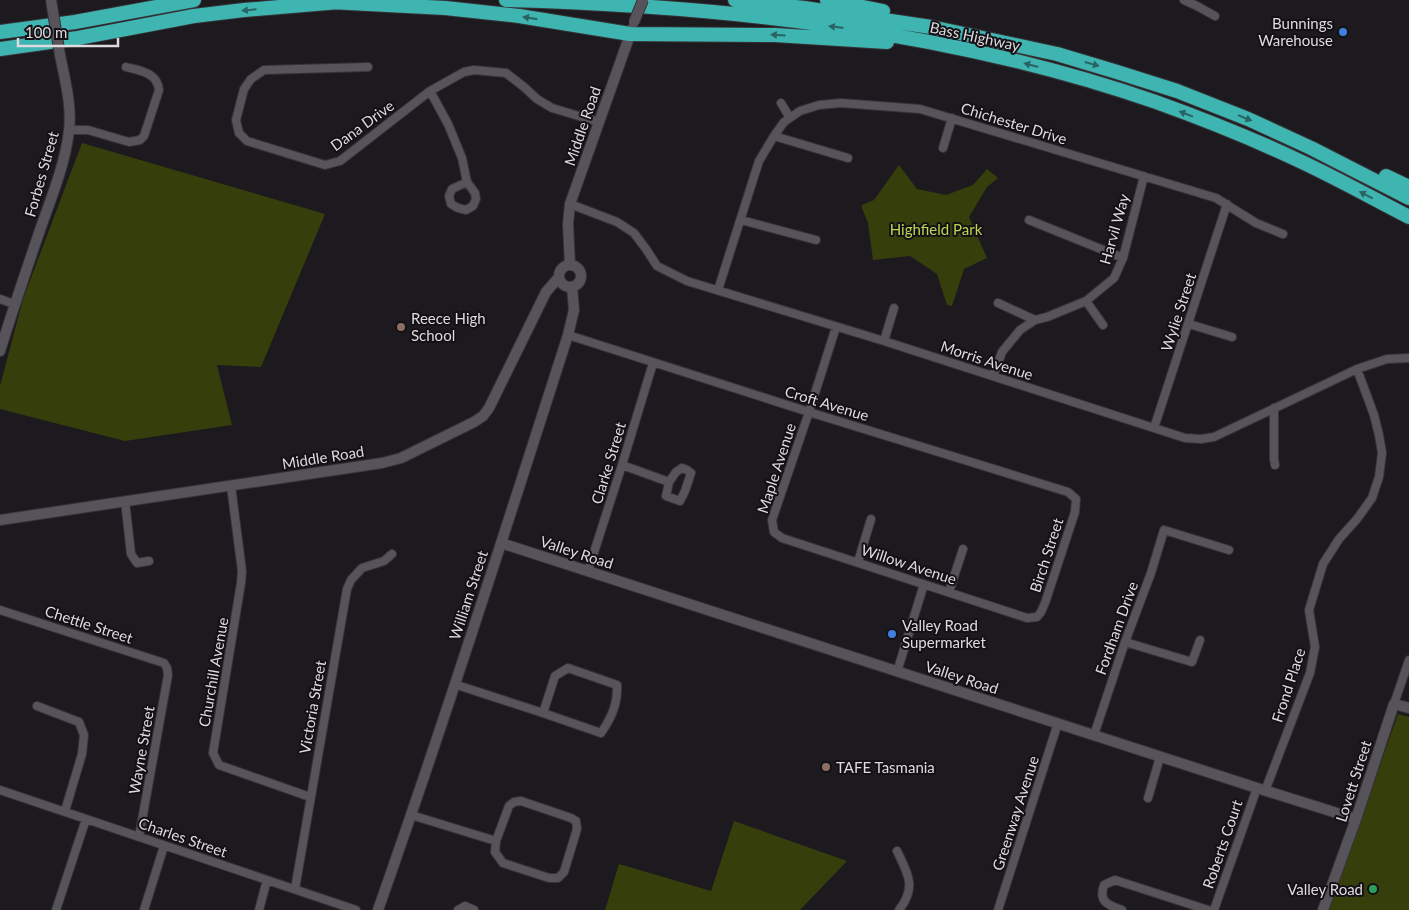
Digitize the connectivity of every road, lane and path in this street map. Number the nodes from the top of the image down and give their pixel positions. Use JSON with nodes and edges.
{"nodes":[{"id":1,"x":51,"y":0,"type":"edge"},
{"id":2,"x":194,"y":0,"type":"edge"},
{"id":3,"x":385,"y":0,"type":"edge"},
{"id":4,"x":506,"y":0,"type":"edge"},
{"id":5,"x":642,"y":0,"type":"edge"},
{"id":6,"x":735,"y":0,"type":"edge"},
{"id":7,"x":827,"y":0,"type":"edge"},
{"id":8,"x":1184,"y":0,"type":"edge"},
{"id":9,"x":330,"y":2,"type":"junction"},
{"id":10,"x":1215,"y":16,"type":"dead end"},
{"id":11,"x":632,"y":28,"type":"junction"},
{"id":12,"x":609,"y":30,"type":"junction"},
{"id":13,"x":0,"y":32,"type":"edge"},
{"id":14,"x":0,"y":49,"type":"edge"},
{"id":15,"x":624,"y":53,"type":"junction"},
{"id":16,"x":987,"y":54,"type":"junction"},
{"id":17,"x":1058,"y":54,"type":"junction"},
{"id":18,"x":126,"y":67,"type":"dead end"},
{"id":19,"x":368,"y":67,"type":"dead end"},
{"id":20,"x":430,"y":91,"type":"junction"},
{"id":21,"x":781,"y":103,"type":"dead end"},
{"id":22,"x":790,"y":118,"type":"junction"},
{"id":23,"x":952,"y":118,"type":"junction"},
{"id":24,"x":599,"y":122,"type":"junction"},
{"id":25,"x":69,"y":130,"type":"junction"},
{"id":26,"x":774,"y":136,"type":"junction"},
{"id":27,"x":943,"y":148,"type":"dead end"},
{"id":28,"x":1310,"y":148,"type":"junction"},
{"id":29,"x":848,"y":158,"type":"dead end"},
{"id":30,"x":1144,"y":176,"type":"junction"},
{"id":31,"x":467,"y":182,"type":"dead end"},
{"id":32,"x":1409,"y":187,"type":"edge"},
{"id":33,"x":1409,"y":198,"type":"edge"},
{"id":34,"x":570,"y":204,"type":"junction"},
{"id":35,"x":1227,"y":204,"type":"junction"},
{"id":36,"x":1409,"y":217,"type":"edge"},
{"id":37,"x":741,"y":220,"type":"junction"},
{"id":38,"x":1029,"y":220,"type":"dead end"},
{"id":39,"x":1283,"y":234,"type":"dead end"},
{"id":40,"x":816,"y":240,"type":"dead end"},
{"id":41,"x":1123,"y":258,"type":"junction"},
{"id":42,"x":570,"y":265,"type":"junction"},
{"id":43,"x":559,"y":277,"type":"junction"},
{"id":44,"x":572,"y":288,"type":"junction"},
{"id":45,"x":718,"y":290,"type":"junction"},
{"id":46,"x":0,"y":299,"type":"edge"},
{"id":47,"x":1086,"y":301,"type":"junction"},
{"id":48,"x":998,"y":302,"type":"dead end"},
{"id":49,"x":14,"y":304,"type":"junction"},
{"id":50,"x":894,"y":308,"type":"dead end"},
{"id":51,"x":1035,"y":320,"type":"junction"},
{"id":52,"x":1189,"y":324,"type":"junction"},
{"id":53,"x":1103,"y":325,"type":"dead end"},
{"id":54,"x":836,"y":327,"type":"junction"},
{"id":55,"x":568,"y":336,"type":"junction"},
{"id":56,"x":1232,"y":337,"type":"dead end"},
{"id":57,"x":884,"y":341,"type":"junction"},
{"id":58,"x":0,"y":351,"type":"edge"},
{"id":59,"x":1409,"y":358,"type":"edge"},
{"id":60,"x":653,"y":363,"type":"junction"},
{"id":61,"x":1357,"y":369,"type":"junction"},
{"id":62,"x":993,"y":376,"type":"junction"},
{"id":63,"x":1274,"y":408,"type":"junction"},
{"id":64,"x":809,"y":412,"type":"junction"},
{"id":65,"x":1154,"y":428,"type":"junction"},
{"id":66,"x":622,"y":465,"type":"junction"},
{"id":67,"x":1275,"y":466,"type":"dead end"},
{"id":68,"x":668,"y":482,"type":"dead end"},
{"id":69,"x":231,"y":486,"type":"junction"},
{"id":70,"x":1076,"y":499,"type":"joint"},
{"id":71,"x":125,"y":501,"type":"junction"},
{"id":72,"x":871,"y":519,"type":"dead end"},
{"id":73,"x":0,"y":520,"type":"edge"},
{"id":74,"x":774,"y":532,"type":"joint"},
{"id":75,"x":501,"y":543,"type":"junction"},
{"id":76,"x":963,"y":549,"type":"dead end"},
{"id":77,"x":1228,"y":550,"type":"dead end"},
{"id":78,"x":392,"y":554,"type":"dead end"},
{"id":79,"x":149,"y":561,"type":"dead end"},
{"id":80,"x":858,"y":562,"type":"junction"},
{"id":81,"x":588,"y":571,"type":"junction"},
{"id":82,"x":924,"y":584,"type":"junction"},
{"id":83,"x":949,"y":592,"type":"junction"},
{"id":84,"x":0,"y":610,"type":"edge"},
{"id":85,"x":1037,"y":617,"type":"joint"},
{"id":86,"x":1200,"y":640,"type":"dead end"},
{"id":87,"x":1125,"y":642,"type":"junction"},
{"id":88,"x":1409,"y":660,"type":"edge"},
{"id":89,"x":167,"y":668,"type":"joint"},
{"id":90,"x":898,"y":672,"type":"junction"},
{"id":91,"x":454,"y":684,"type":"junction"},
{"id":92,"x":1394,"y":704,"type":"junction"},
{"id":93,"x":37,"y":706,"type":"dead end"},
{"id":94,"x":1409,"y":708,"type":"edge"},
{"id":95,"x":543,"y":713,"type":"junction"},
{"id":96,"x":1058,"y":724,"type":"junction"},
{"id":97,"x":1094,"y":735,"type":"junction"},
{"id":98,"x":1160,"y":757,"type":"junction"},
{"id":99,"x":1261,"y":789,"type":"junction"},
{"id":100,"x":0,"y":790,"type":"edge"},
{"id":101,"x":310,"y":797,"type":"junction"},
{"id":102,"x":1148,"y":798,"type":"dead end"},
{"id":103,"x":65,"y":811,"type":"junction"},
{"id":104,"x":411,"y":815,"type":"junction"},
{"id":105,"x":86,"y":819,"type":"junction"},
{"id":106,"x":1356,"y":819,"type":"junction"},
{"id":107,"x":139,"y":837,"type":"junction"},
{"id":108,"x":496,"y":842,"type":"junction"},
{"id":109,"x":164,"y":846,"type":"junction"},
{"id":110,"x":897,"y":851,"type":"dead end"},
{"id":111,"x":268,"y":880,"type":"junction"},
{"id":112,"x":295,"y":890,"type":"junction"},
{"id":113,"x":56,"y":910,"type":"edge"},
{"id":114,"x":144,"y":910,"type":"edge"},
{"id":115,"x":258,"y":910,"type":"edge"},
{"id":116,"x":356,"y":910,"type":"edge"},
{"id":117,"x":378,"y":910,"type":"edge"},
{"id":118,"x":458,"y":910,"type":"edge"},
{"id":119,"x":474,"y":910,"type":"edge"},
{"id":120,"x":899,"y":910,"type":"edge"},
{"id":121,"x":998,"y":910,"type":"edge"},
{"id":122,"x":1122,"y":910,"type":"edge"},
{"id":123,"x":1208,"y":910,"type":"edge"},
{"id":124,"x":1214,"y":910,"type":"edge"},
{"id":125,"x":1323,"y":910,"type":"edge"}],
"edges":[{"from":1,"to":25,"type":"street","name":"Forbes Street","bridge":true},
{"from":2,"to":13,"type":"highway"},
{"from":3,"to":9,"type":"highway"},
{"from":16,"to":4,"type":"highway","name":"Bass Highway","one_way":true},
{"from":5,"to":11,"type":"street","name":"Middle Road","bridge":true},
{"from":6,"to":17,"type":"highway","name":"Bass Highway"},
{"from":7,"to":17,"type":"highway"},
{"from":8,"to":10,"type":"street"},
{"from":12,"to":9,"type":"highway","one_way":true},
{"from":9,"to":14,"type":"highway","one_way":true},
{"from":11,"to":12,"type":"highway"},
{"from":11,"to":15,"type":"street","name":"Middle Road"},
{"from":16,"to":11,"type":"highway","one_way":true},
{"from":12,"to":15,"type":"street"},
{"from":15,"to":24,"type":"street","name":"Middle Road"},
{"from":36,"to":16,"type":"highway","name":"Bass Highway","one_way":true},
{"from":17,"to":28,"type":"highway","name":"Bass Highway","one_way":true},
{"from":18,"to":25,"type":"street"},
{"from":19,"to":20,"type":"street","name":"Dana Drive"},
{"from":20,"to":24,"type":"street","name":"Dana Drive"},
{"from":20,"to":31,"type":"street"},
{"from":21,"to":22,"type":"street"},
{"from":22,"to":23,"type":"street","name":"Chichester Drive"},
{"from":22,"to":26,"type":"street","name":"Chichester Drive"},
{"from":23,"to":27,"type":"street"},
{"from":23,"to":30,"type":"street","name":"Chichester Drive"},
{"from":24,"to":34,"type":"street","name":"Middle Road"},
{"from":25,"to":49,"type":"street","name":"Forbes Street"},
{"from":26,"to":29,"type":"street"},
{"from":26,"to":37,"type":"street","name":"Chichester Drive"},
{"from":28,"to":32,"type":"highway"},
{"from":28,"to":33,"type":"highway","name":"Bass Highway"},
{"from":30,"to":35,"type":"street","name":"Chichester Drive"},
{"from":30,"to":41,"type":"street","name":"Harvil Way"},
{"from":34,"to":42,"type":"street","name":"Middle Road"},
{"from":34,"to":45,"type":"street","name":"Morris Avenue"},
{"from":35,"to":39,"type":"street","name":"Chichester Drive"},
{"from":35,"to":52,"type":"street","name":"Wylie Street"},
{"from":37,"to":40,"type":"street"},
{"from":37,"to":45,"type":"street","name":"Chichester Drive"},
{"from":38,"to":41,"type":"street"},
{"from":41,"to":47,"type":"street","name":"Harvil Way"},
{"from":42,"to":43,"type":"street"},
{"from":42,"to":44,"type":"street"},
{"from":43,"to":44,"type":"street"},
{"from":43,"to":69,"type":"street","name":"Middle Road"},
{"from":44,"to":55,"type":"street","name":"William Street"},
{"from":45,"to":54,"type":"street","name":"Morris Avenue"},
{"from":46,"to":49,"type":"street"},
{"from":47,"to":51,"type":"street","name":"Harvil Way"},
{"from":47,"to":53,"type":"street"},
{"from":48,"to":51,"type":"street"},
{"from":49,"to":58,"type":"street","name":"Forbes Street"},
{"from":50,"to":57,"type":"street"},
{"from":51,"to":62,"type":"street","name":"Harvil Way"},
{"from":52,"to":56,"type":"street"},
{"from":52,"to":65,"type":"street","name":"Wylie Street"},
{"from":54,"to":57,"type":"street","name":"Morris Avenue"},
{"from":54,"to":64,"type":"street","name":"Maple Avenue"},
{"from":55,"to":60,"type":"street","name":"Croft Avenue"},
{"from":55,"to":75,"type":"street","name":"William Street"},
{"from":57,"to":62,"type":"street","name":"Morris Avenue"},
{"from":59,"to":61,"type":"street","name":"Morris Avenue"},
{"from":60,"to":64,"type":"street","name":"Croft Avenue"},
{"from":60,"to":66,"type":"street","name":"Clarke Street"},
{"from":61,"to":63,"type":"street","name":"Morris Avenue"},
{"from":61,"to":99,"type":"street","name":"Frond Place"},
{"from":62,"to":65,"type":"street","name":"Morris Avenue"},
{"from":63,"to":65,"type":"street","name":"Morris Avenue"},
{"from":63,"to":67,"type":"street"},
{"from":64,"to":70,"type":"street","name":"Croft Avenue"},
{"from":64,"to":74,"type":"street","name":"Maple Avenue"},
{"from":66,"to":68,"type":"street"},
{"from":66,"to":81,"type":"street","name":"Clarke Street"},
{"from":69,"to":71,"type":"street","name":"Middle Road"},
{"from":69,"to":101,"type":"street","name":"Churchill Avenue"},
{"from":70,"to":85,"type":"street","name":"Birch Street"},
{"from":71,"to":73,"type":"street","name":"Middle Road"},
{"from":71,"to":79,"type":"street"},
{"from":72,"to":80,"type":"street"},
{"from":74,"to":80,"type":"street","name":"Willow Avenue"},
{"from":75,"to":81,"type":"street","name":"Valley Road"},
{"from":75,"to":91,"type":"street","name":"William Street"},
{"from":76,"to":83,"type":"street"},
{"from":77,"to":87,"type":"street","name":"Fordham Drive"},
{"from":78,"to":101,"type":"street","name":"Victoria Street"},
{"from":80,"to":82,"type":"street","name":"Willow Avenue"},
{"from":81,"to":90,"type":"street","name":"Valley Road"},
{"from":82,"to":83,"type":"street","name":"Willow Avenue"},
{"from":82,"to":90,"type":"street"},
{"from":83,"to":85,"type":"street","name":"Willow Avenue"},
{"from":84,"to":89,"type":"street","name":"Chettle Street"},
{"from":86,"to":87,"type":"street"},
{"from":87,"to":97,"type":"street","name":"Fordham Drive"},
{"from":88,"to":92,"type":"street","name":"Lovett Street"},
{"from":89,"to":107,"type":"street","name":"Wayne Street"},
{"from":90,"to":96,"type":"street","name":"Valley Road"},
{"from":91,"to":95,"type":"street"},
{"from":91,"to":104,"type":"street","name":"William Street"},
{"from":92,"to":94,"type":"street"},
{"from":92,"to":106,"type":"street","name":"Lovett Street"},
{"from":93,"to":103,"type":"street"},
{"from":95,"to":95,"type":"street"},
{"from":96,"to":97,"type":"street","name":"Valley Road"},
{"from":96,"to":121,"type":"street","name":"Greenway Avenue"},
{"from":97,"to":98,"type":"street","name":"Valley Road"},
{"from":98,"to":99,"type":"street","name":"Valley Road"},
{"from":98,"to":102,"type":"street"},
{"from":99,"to":106,"type":"street","name":"Valley Road"},
{"from":99,"to":124,"type":"street","name":"Roberts Court"},
{"from":100,"to":103,"type":"street","name":"Charles Street"},
{"from":101,"to":112,"type":"street","name":"Victoria Street"},
{"from":103,"to":105,"type":"street","name":"Charles Street"},
{"from":104,"to":108,"type":"street"},
{"from":104,"to":117,"type":"street","name":"William Street"},
{"from":105,"to":107,"type":"street","name":"Charles Street"},
{"from":105,"to":113,"type":"street"},
{"from":106,"to":125,"type":"street","name":"Lovett Street"},
{"from":107,"to":109,"type":"street","name":"Charles Street"},
{"from":108,"to":108,"type":"street"},
{"from":109,"to":111,"type":"street","name":"Charles Street"},
{"from":109,"to":114,"type":"street"},
{"from":110,"to":120,"type":"street"},
{"from":111,"to":112,"type":"street","name":"Charles Street"},
{"from":111,"to":115,"type":"street"},
{"from":112,"to":116,"type":"street","name":"Charles Street"},
{"from":118,"to":119,"type":"street"},
{"from":122,"to":123,"type":"street","name":"Roberts Court"}]}
